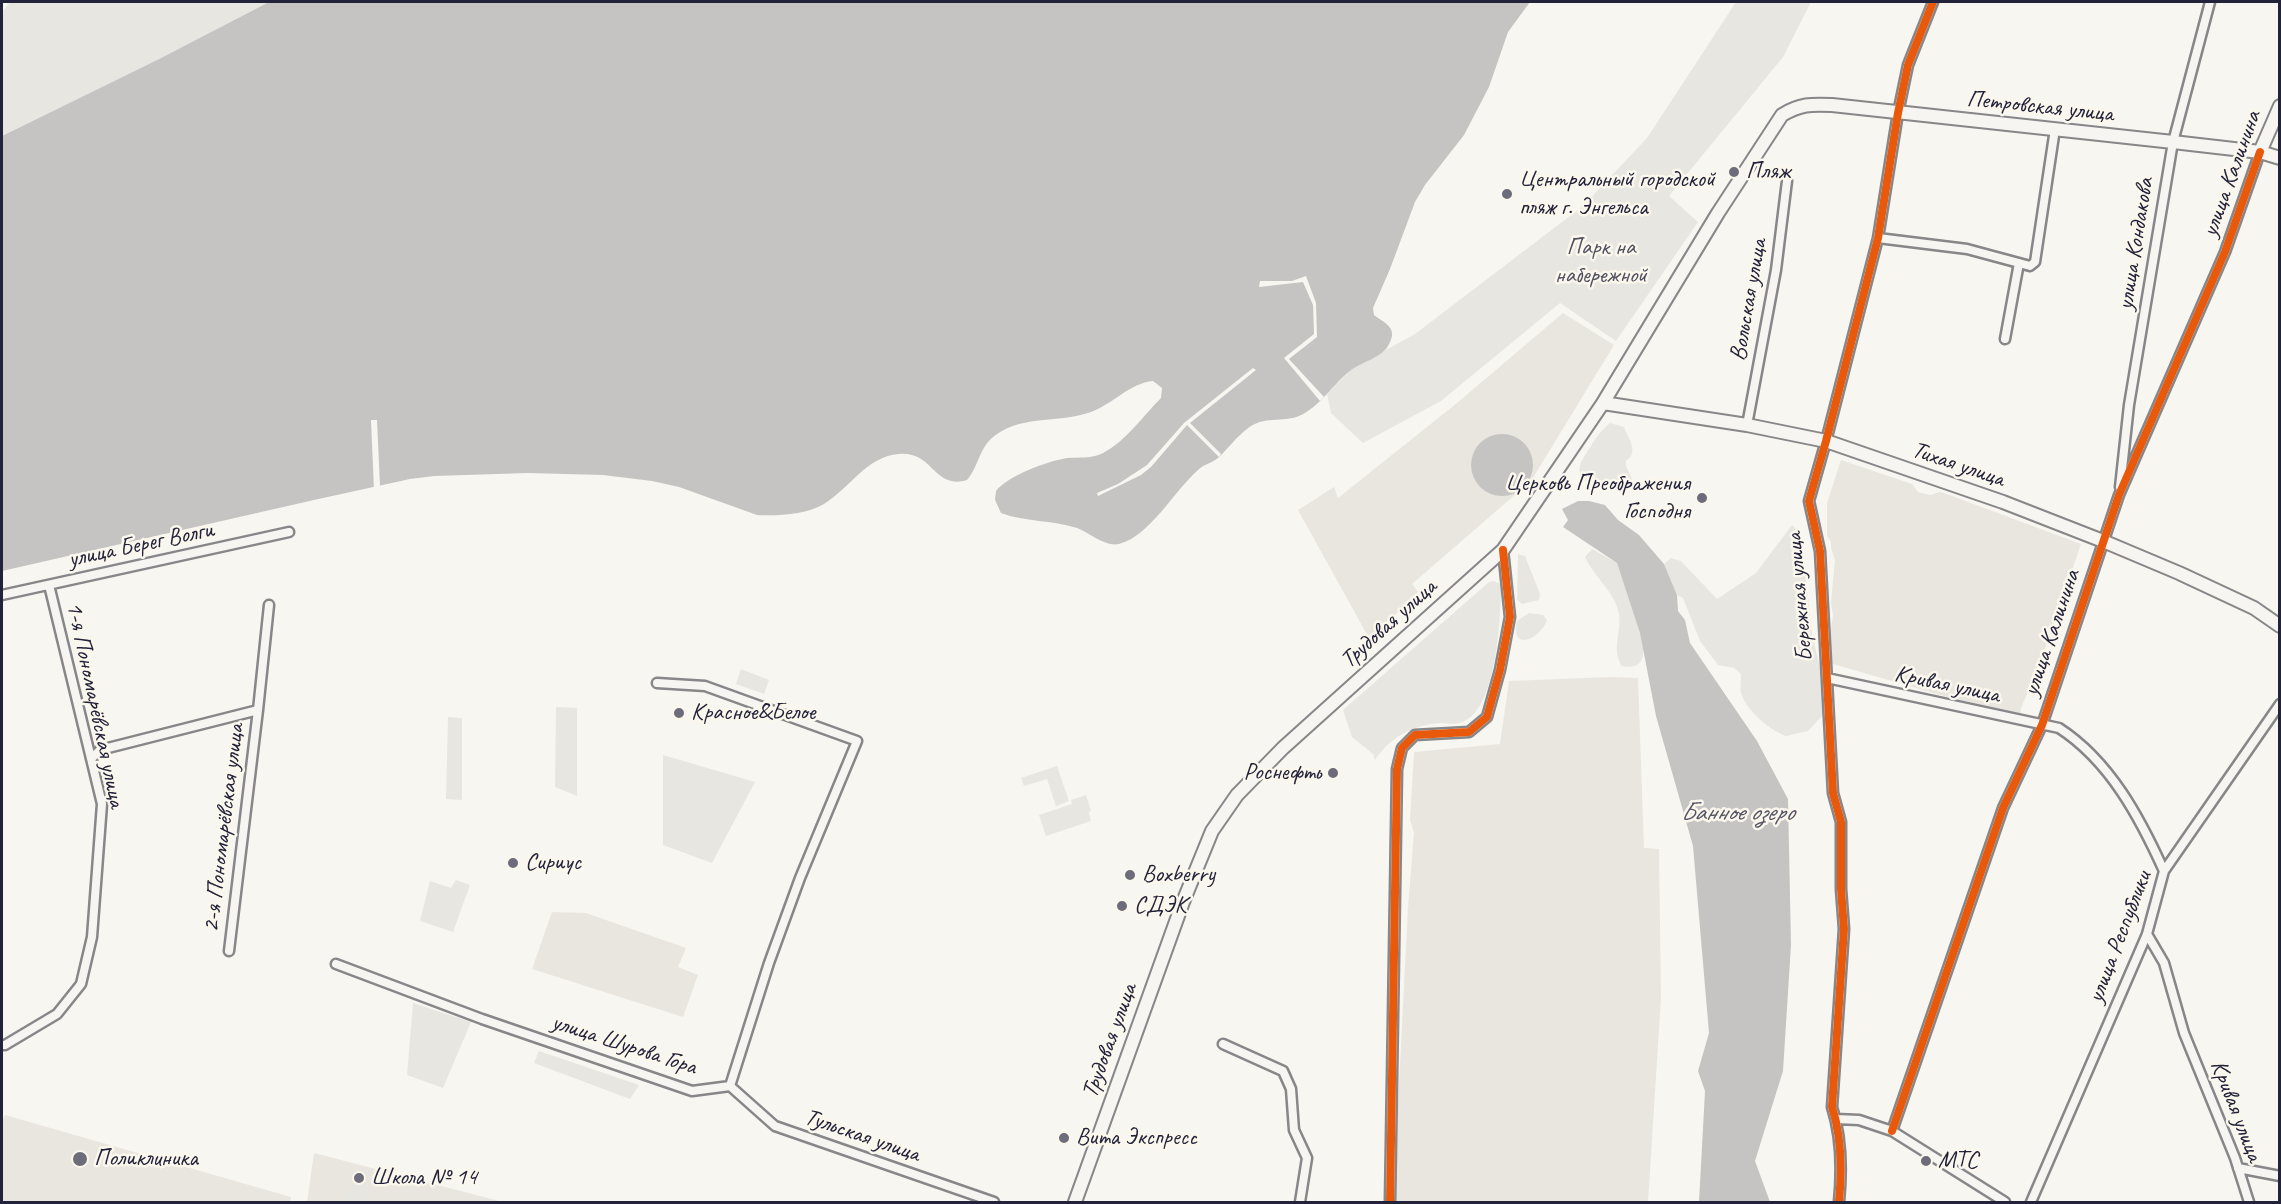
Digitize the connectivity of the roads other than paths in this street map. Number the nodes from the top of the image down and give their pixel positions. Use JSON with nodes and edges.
{"nodes":[{"id":1,"x":1932,"y":2,"type":"edge"},
{"id":2,"x":2210,"y":2,"type":"edge"},
{"id":3,"x":2280,"y":106,"type":"edge"},
{"id":4,"x":1796,"y":107,"type":"joint"},
{"id":5,"x":1898,"y":113,"type":"junction"},
{"id":6,"x":2055,"y":129,"type":"junction"},
{"id":7,"x":2173,"y":142,"type":"junction"},
{"id":8,"x":2260,"y":152,"type":"junction"},
{"id":9,"x":2280,"y":158,"type":"edge"},
{"id":10,"x":1787,"y":181,"type":"dead end"},
{"id":11,"x":1878,"y":238,"type":"junction"},
{"id":12,"x":2019,"y":263,"type":"junction"},
{"id":13,"x":2005,"y":339,"type":"dead end"},
{"id":14,"x":1603,"y":403,"type":"junction"},
{"id":15,"x":1747,"y":425,"type":"junction"},
{"id":16,"x":1826,"y":441,"type":"junction"},
{"id":17,"x":2119,"y":495,"type":"junction"},
{"id":18,"x":289,"y":532,"type":"dead end"},
{"id":19,"x":2103,"y":541,"type":"junction"},
{"id":20,"x":1503,"y":550,"type":"junction"},
{"id":21,"x":49,"y":585,"type":"junction"},
{"id":22,"x":2,"y":595,"type":"edge"},
{"id":23,"x":269,"y":605,"type":"dead end"},
{"id":24,"x":2280,"y":626,"type":"edge"},
{"id":25,"x":1827,"y":678,"type":"junction"},
{"id":26,"x":657,"y":683,"type":"dead end"},
{"id":27,"x":2280,"y":704,"type":"edge"},
{"id":28,"x":258,"y":710,"type":"junction"},
{"id":29,"x":2042,"y":725,"type":"junction"},
{"id":30,"x":92,"y":758,"type":"junction"},
{"id":31,"x":2164,"y":871,"type":"junction"},
{"id":32,"x":2146,"y":934,"type":"junction"},
{"id":33,"x":229,"y":951,"type":"dead end"},
{"id":34,"x":336,"y":964,"type":"dead end"},
{"id":35,"x":1223,"y":1044,"type":"dead end"},
{"id":36,"x":3,"y":1045,"type":"edge"},
{"id":37,"x":730,"y":1086,"type":"junction"},
{"id":38,"x":1836,"y":1119,"type":"junction"},
{"id":39,"x":1892,"y":1131,"type":"junction"},
{"id":40,"x":2238,"y":1168,"type":"junction"},
{"id":41,"x":2280,"y":1176,"type":"edge"},
{"id":42,"x":981,"y":1200,"type":"edge"},
{"id":43,"x":993,"y":1203,"type":"edge"},
{"id":44,"x":1075,"y":1203,"type":"edge"},
{"id":45,"x":1300,"y":1203,"type":"edge"},
{"id":46,"x":1389,"y":1203,"type":"edge"},
{"id":47,"x":1839,"y":1203,"type":"edge"},
{"id":48,"x":2005,"y":1203,"type":"edge"},
{"id":49,"x":2031,"y":1203,"type":"edge"},
{"id":50,"x":2249,"y":1203,"type":"edge"}],
"edges":[{"from":1,"to":5,"type":"street","name":"Бережная улица"},
{"from":2,"to":7,"type":"street","name":"улица Кондакова"},
{"from":3,"to":8,"type":"main road","name":"улица Калинина"},
{"from":4,"to":5,"type":"main road","name":"Петровская улица"},
{"from":4,"to":14,"type":"main road","name":"Трудовая улица"},
{"from":5,"to":6,"type":"main road","name":"Петровская улица"},
{"from":5,"to":11,"type":"street","name":"Бережная улица"},
{"from":6,"to":7,"type":"main road","name":"Петровская улица"},
{"from":6,"to":12,"type":"street"},
{"from":7,"to":8,"type":"main road","name":"Петровская улица"},
{"from":7,"to":17,"type":"street","name":"улица Кондакова"},
{"from":8,"to":9,"type":"main road","name":"Петровская улица"},
{"from":8,"to":17,"type":"street","name":"улица Калинина"},
{"from":10,"to":15,"type":"street","name":"Вольская улица"},
{"from":11,"to":12,"type":"street"},
{"from":11,"to":16,"type":"street","name":"Бережная улица"},
{"from":12,"to":13,"type":"street"},
{"from":14,"to":15,"type":"main road","name":"Тихая улица"},
{"from":14,"to":20,"type":"main road","name":"Трудовая улица"},
{"from":15,"to":16,"type":"main road","name":"Тихая улица"},
{"from":16,"to":19,"type":"main road","name":"Тихая улица"},
{"from":16,"to":25,"type":"street","name":"Бережная улица"},
{"from":17,"to":19,"type":"street","name":"улица Калинина"},
{"from":18,"to":21,"type":"street","name":"улица Берег Волги"},
{"from":19,"to":24,"type":"main road","name":"Тихая улица"},
{"from":19,"to":29,"type":"street","name":"улица Калинина"},
{"from":20,"to":44,"type":"main road","name":"Трудовая улица"},
{"from":20,"to":46,"type":"street"},
{"from":21,"to":22,"type":"street","name":"улица Берег Волги"},
{"from":21,"to":30,"type":"street","name":"1-я Пономарёвская улица"},
{"from":23,"to":28,"type":"street","name":"2-я Пономарёвская улица"},
{"from":25,"to":29,"type":"street","name":"Кривая улица"},
{"from":25,"to":38,"type":"street","name":"Бережная улица"},
{"from":26,"to":37,"type":"street"},
{"from":27,"to":31,"type":"street","name":"улица Республики"},
{"from":28,"to":30,"type":"street","name":"2-я Пономарёвская улица"},
{"from":28,"to":33,"type":"street","name":"2-я Пономарёвская улица"},
{"from":29,"to":31,"type":"street","name":"Кривая улица"},
{"from":29,"to":39,"type":"street","name":"улица Калинина"},
{"from":30,"to":36,"type":"street","name":"1-я Пономарёвская улица"},
{"from":31,"to":32,"type":"street","name":"улица Республики"},
{"from":32,"to":40,"type":"street","name":"Кривая улица"},
{"from":32,"to":49,"type":"street","name":"улица Республики"},
{"from":34,"to":37,"type":"street","name":"улица Шурова Гора"},
{"from":35,"to":45,"type":"street"},
{"from":37,"to":42,"type":"street","name":"Тульская улица"},
{"from":38,"to":39,"type":"street"},
{"from":38,"to":47,"type":"street","name":"Бережная улица"},
{"from":39,"to":48,"type":"street"},
{"from":40,"to":41,"type":"street"},
{"from":40,"to":50,"type":"street","name":"Кривая улица"},
{"from":42,"to":43,"type":"street","name":"Тульская улица"}]}
